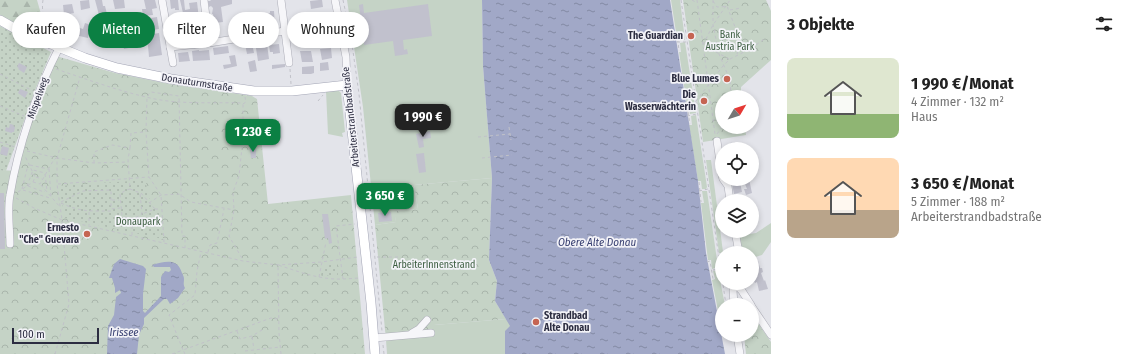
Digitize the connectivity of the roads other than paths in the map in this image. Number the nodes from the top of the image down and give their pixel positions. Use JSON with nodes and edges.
{"nodes":[{"id":1,"x":162,"y":0,"type":"edge"},
{"id":2,"x":204,"y":0,"type":"edge"},
{"id":3,"x":281,"y":0,"type":"edge"},
{"id":4,"x":335,"y":0,"type":"edge"},
{"id":5,"x":164,"y":12,"type":"edge"},
{"id":6,"x":205,"y":12,"type":"edge"},
{"id":7,"x":0,"y":20,"type":"edge"},
{"id":8,"x":12,"y":27,"type":"edge"},
{"id":9,"x":286,"y":31,"type":"junction"},
{"id":10,"x":220,"y":41,"type":"edge"},
{"id":11,"x":54,"y":48,"type":"edge"},
{"id":12,"x":61,"y":48,"type":"edge"},
{"id":13,"x":170,"y":48,"type":"edge"},
{"id":14,"x":172,"y":63,"type":"dead end"},
{"id":15,"x":289,"y":63,"type":"road end"},
{"id":16,"x":347,"y":85,"type":"junction"},
{"id":17,"x":716,"y":138,"type":"road end"},
{"id":18,"x":717,"y":142,"type":"edge"},
{"id":19,"x":10,"y":244,"type":"dead end"},
{"id":20,"x":759,"y":317,"type":"edge"},
{"id":21,"x":427,"y":320,"type":"dead end"},
{"id":22,"x":431,"y":333,"type":"dead end"},
{"id":23,"x":410,"y":334,"type":"junction"},
{"id":24,"x":771,"y":335,"type":"edge"},
{"id":25,"x":378,"y":338,"type":"junction"},
{"id":26,"x":739,"y":342,"type":"edge"},
{"id":27,"x":375,"y":354,"type":"edge"},
{"id":28,"x":740,"y":354,"type":"edge"}],
"edges":[{"from":1,"to":5,"type":"street"},
{"from":2,"to":6,"type":"street"},
{"from":3,"to":9,"type":"street"},
{"from":4,"to":16,"type":"street","name":"Arbeiterstrandbadstraße"},
{"from":7,"to":8,"type":"main road","name":"Donauturmstraße"},
{"from":9,"to":10,"type":"street"},
{"from":9,"to":15,"type":"street"},
{"from":11,"to":19,"type":"street","name":"Mispelweg"},
{"from":12,"to":16,"type":"main road","name":"Donauturmstraße"},
{"from":13,"to":14,"type":"street"},
{"from":16,"to":25,"type":"main road","name":"Arbeiterstrandbadstraße"},
{"from":17,"to":18,"type":"street"},
{"from":20,"to":24,"type":"street"},
{"from":21,"to":23,"type":"street"},
{"from":22,"to":23,"type":"street"},
{"from":23,"to":25,"type":"street"},
{"from":25,"to":27,"type":"main road","name":"Arbeiterstrandbadstraße"},
{"from":26,"to":28,"type":"street"}]}
